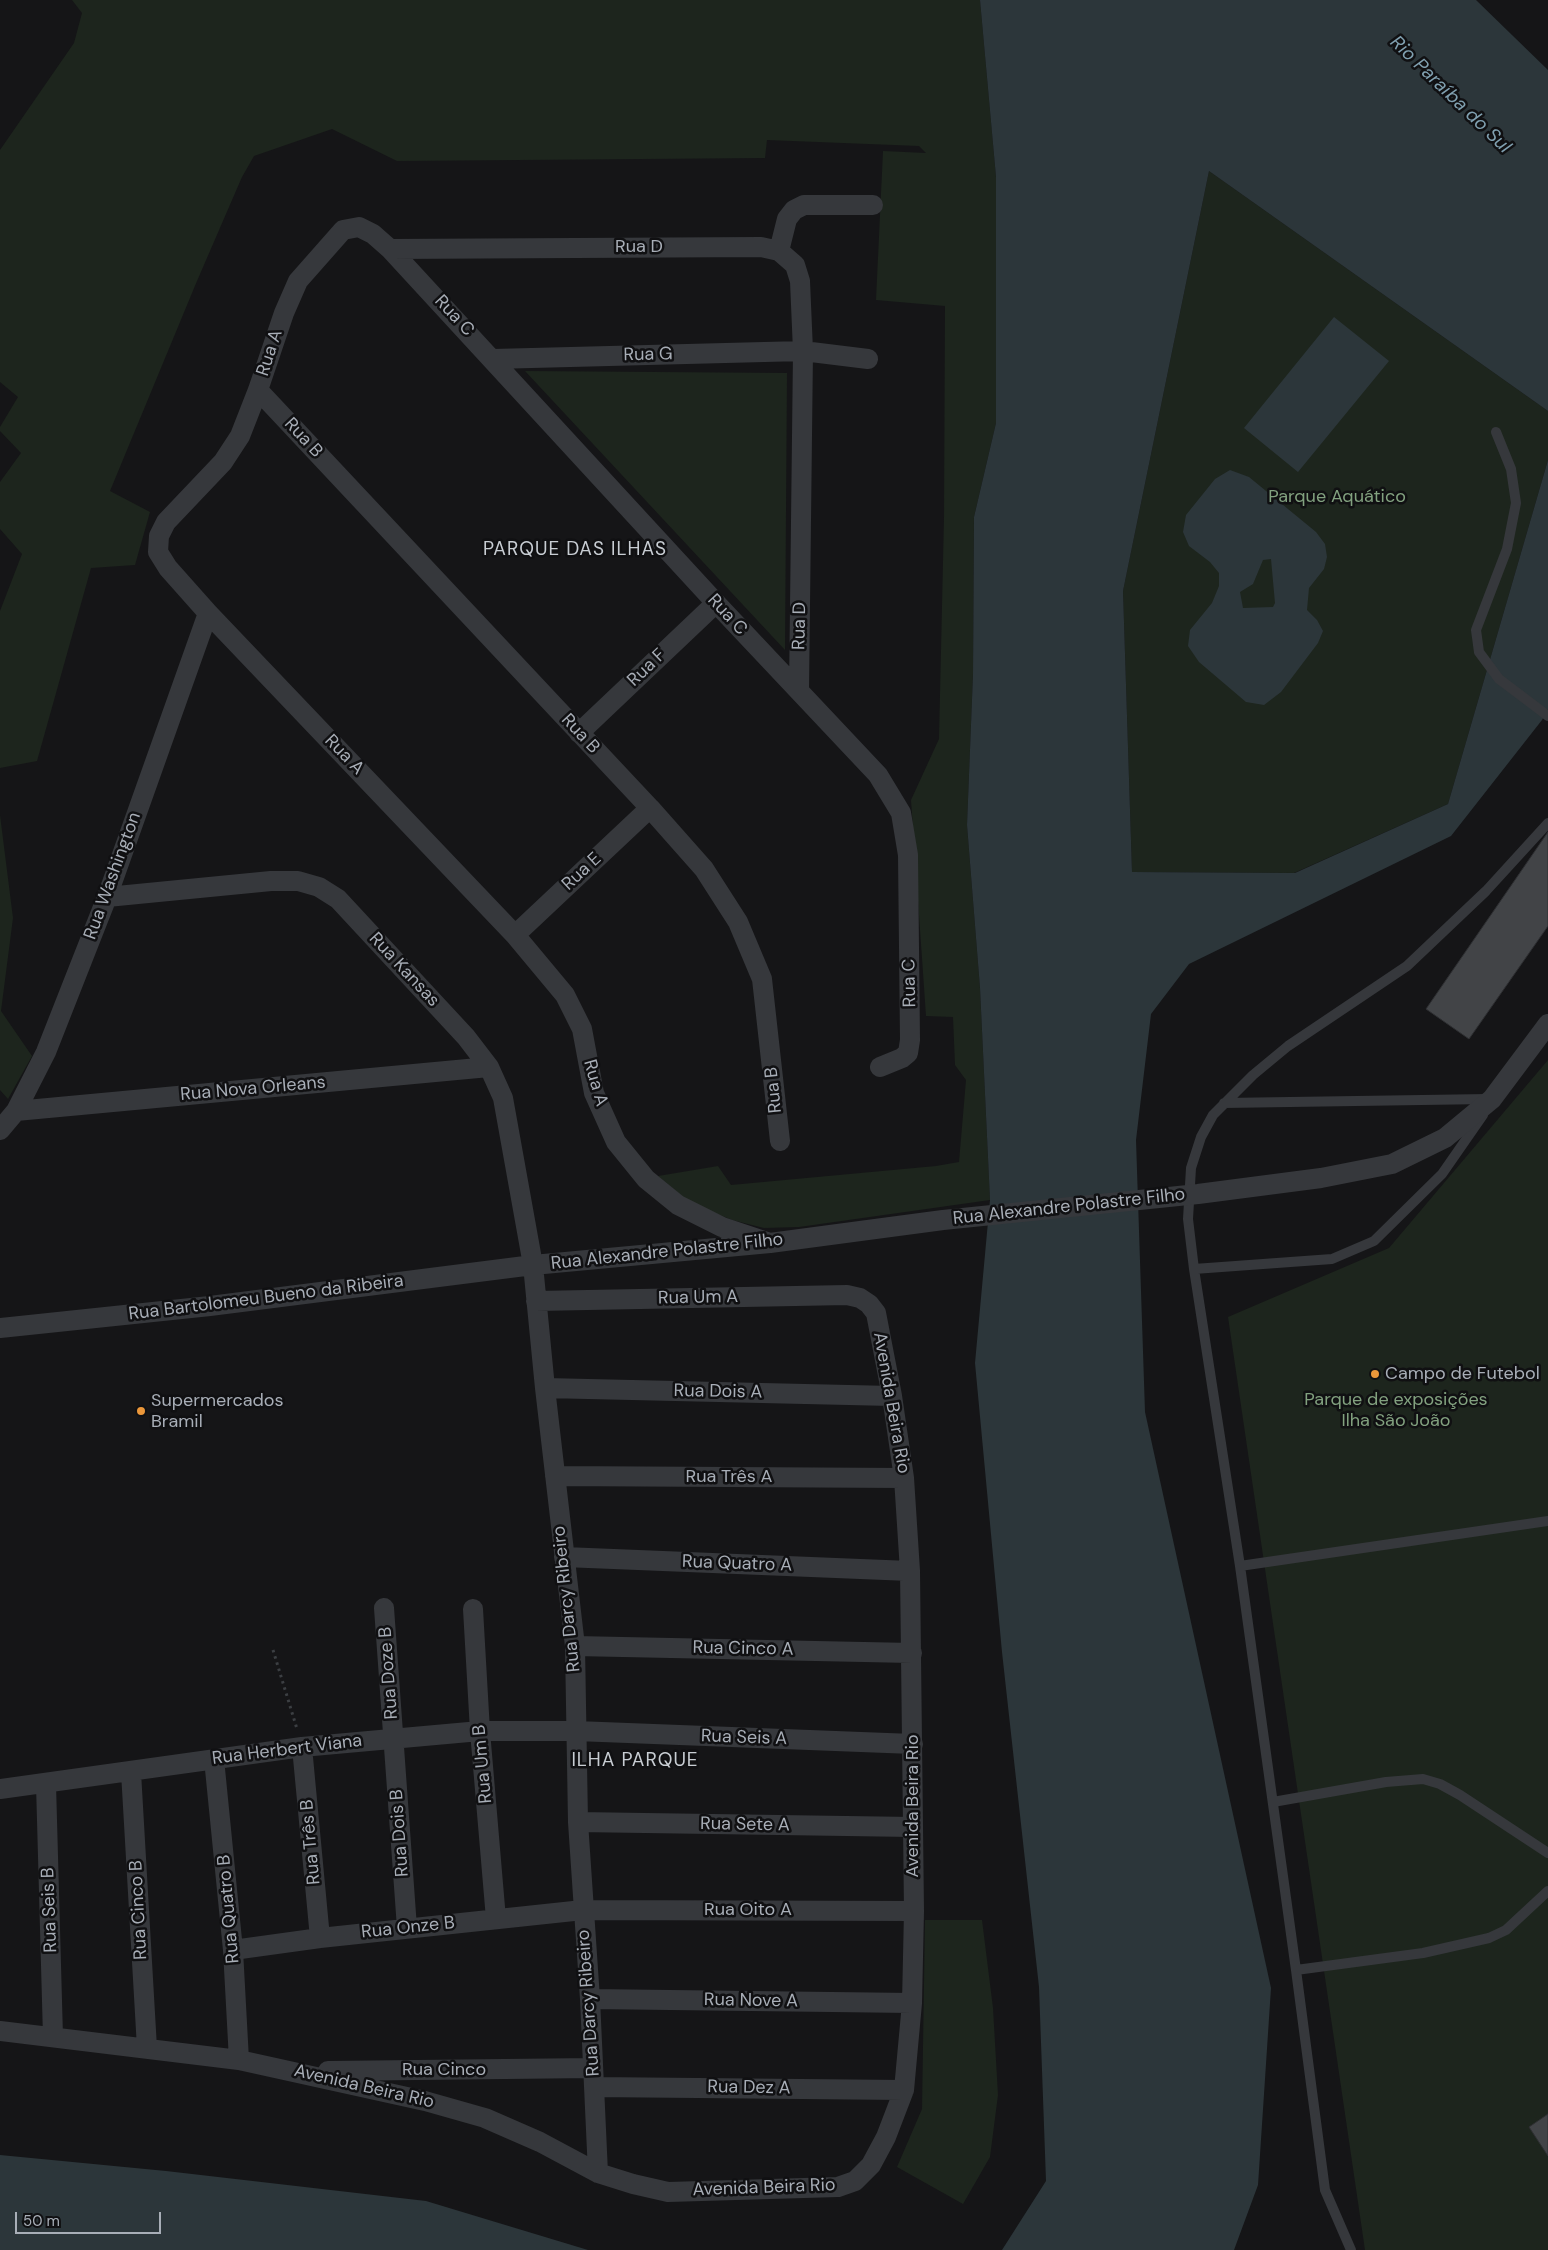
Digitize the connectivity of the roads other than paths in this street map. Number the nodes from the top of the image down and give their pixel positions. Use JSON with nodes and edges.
{"nodes":[{"id":1,"x":873,"y":206,"type":"dead end"},
{"id":2,"x":359,"y":227,"type":"joint"},
{"id":3,"x":390,"y":249,"type":"junction"},
{"id":4,"x":779,"y":251,"type":"junction"},
{"id":5,"x":803,"y":351,"type":"junction"},
{"id":6,"x":493,"y":358,"type":"junction"},
{"id":7,"x":868,"y":359,"type":"dead end"},
{"id":8,"x":258,"y":390,"type":"junction"},
{"id":9,"x":1496,"y":432,"type":"dead end"},
{"id":10,"x":716,"y":603,"type":"junction"},
{"id":11,"x":208,"y":613,"type":"junction"},
{"id":12,"x":799,"y":691,"type":"junction"},
{"id":13,"x":1548,"y":716,"type":"edge"},
{"id":14,"x":579,"y":733,"type":"junction"},
{"id":15,"x":650,"y":808,"type":"junction"},
{"id":16,"x":1548,"y":823,"type":"edge"},
{"id":17,"x":107,"y":897,"type":"junction"},
{"id":18,"x":514,"y":935,"type":"junction"},
{"id":19,"x":1548,"y":1024,"type":"edge"},
{"id":20,"x":489,"y":1067,"type":"junction"},
{"id":21,"x":880,"y":1067,"type":"dead end"},
{"id":22,"x":1492,"y":1099,"type":"junction"},
{"id":23,"x":1224,"y":1103,"type":"junction"},
{"id":24,"x":16,"y":1111,"type":"junction"},
{"id":25,"x":0,"y":1130,"type":"edge"},
{"id":26,"x":780,"y":1141,"type":"dead end"},
{"id":27,"x":770,"y":1243,"type":"junction"},
{"id":28,"x":533,"y":1265,"type":"junction"},
{"id":29,"x":1194,"y":1269,"type":"junction"},
{"id":30,"x":860,"y":1298,"type":"joint"},
{"id":31,"x":536,"y":1301,"type":"junction"},
{"id":32,"x":0,"y":1328,"type":"edge"},
{"id":33,"x":545,"y":1388,"type":"junction"},
{"id":34,"x":892,"y":1396,"type":"junction"},
{"id":35,"x":554,"y":1476,"type":"junction"},
{"id":36,"x":904,"y":1478,"type":"junction"},
{"id":37,"x":1548,"y":1521,"type":"edge"},
{"id":38,"x":564,"y":1557,"type":"junction"},
{"id":39,"x":1240,"y":1566,"type":"junction"},
{"id":40,"x":910,"y":1571,"type":"junction"},
{"id":41,"x":384,"y":1608,"type":"dead end"},
{"id":42,"x":473,"y":1609,"type":"dead end"},
{"id":43,"x":575,"y":1646,"type":"junction"},
{"id":44,"x":912,"y":1653,"type":"junction"},
{"id":45,"x":480,"y":1731,"type":"junction"},
{"id":46,"x":576,"y":1731,"type":"junction"},
{"id":47,"x":394,"y":1738,"type":"junction"},
{"id":48,"x":913,"y":1744,"type":"junction"},
{"id":49,"x":302,"y":1747,"type":"junction"},
{"id":50,"x":214,"y":1759,"type":"junction"},
{"id":51,"x":131,"y":1772,"type":"junction"},
{"id":52,"x":46,"y":1784,"type":"junction"},
{"id":53,"x":0,"y":1788,"type":"edge"},
{"id":54,"x":1273,"y":1802,"type":"junction"},
{"id":55,"x":578,"y":1822,"type":"junction"},
{"id":56,"x":913,"y":1828,"type":"junction"},
{"id":57,"x":1548,"y":1853,"type":"edge"},
{"id":58,"x":1548,"y":1891,"type":"edge"},
{"id":59,"x":583,"y":1910,"type":"junction"},
{"id":60,"x":914,"y":1910,"type":"junction"},
{"id":61,"x":496,"y":1919,"type":"junction"},
{"id":62,"x":407,"y":1928,"type":"junction"},
{"id":63,"x":320,"y":1938,"type":"junction"},
{"id":64,"x":233,"y":1950,"type":"junction"},
{"id":65,"x":1296,"y":1970,"type":"junction"},
{"id":66,"x":590,"y":1999,"type":"junction"},
{"id":67,"x":912,"y":2004,"type":"junction"},
{"id":68,"x":0,"y":2031,"type":"edge"},
{"id":69,"x":53,"y":2037,"type":"junction"},
{"id":70,"x":147,"y":2048,"type":"junction"},
{"id":71,"x":239,"y":2060,"type":"junction"},
{"id":72,"x":294,"y":2071,"type":"junction"},
{"id":73,"x":594,"y":2077,"type":"junction"},
{"id":74,"x":904,"y":2090,"type":"junction"},
{"id":75,"x":598,"y":2172,"type":"junction"},
{"id":76,"x":1351,"y":2250,"type":"edge"}],
"edges":[{"from":1,"to":4,"type":"street"},
{"from":2,"to":3,"type":"street","name":"Rua C"},
{"from":2,"to":8,"type":"street","name":"Rua A"},
{"from":3,"to":4,"type":"street","name":"Rua D"},
{"from":3,"to":6,"type":"street","name":"Rua C"},
{"from":4,"to":5,"type":"street","name":"Rua D"},
{"from":5,"to":6,"type":"street","name":"Rua G"},
{"from":5,"to":7,"type":"street"},
{"from":5,"to":12,"type":"street","name":"Rua D"},
{"from":6,"to":10,"type":"street","name":"Rua C"},
{"from":8,"to":11,"type":"street","name":"Rua A"},
{"from":8,"to":14,"type":"street","name":"Rua B"},
{"from":9,"to":13,"type":"lane"},
{"from":10,"to":12,"type":"street","name":"Rua C"},
{"from":10,"to":14,"type":"street","name":"Rua F"},
{"from":11,"to":17,"type":"street","name":"Rua Washington"},
{"from":11,"to":18,"type":"street","name":"Rua A"},
{"from":12,"to":21,"type":"street","name":"Rua C"},
{"from":14,"to":15,"type":"street","name":"Rua B"},
{"from":15,"to":18,"type":"street","name":"Rua E"},
{"from":15,"to":26,"type":"street","name":"Rua B"},
{"from":16,"to":23,"type":"lane"},
{"from":17,"to":20,"type":"street","name":"Rua Kansas"},
{"from":17,"to":24,"type":"street","name":"Rua Washington"},
{"from":18,"to":27,"type":"street","name":"Rua A"},
{"from":19,"to":22,"type":"street","name":"Rua Alexandre Polastre Filho"},
{"from":20,"to":24,"type":"street","name":"Rua Nova Orleans"},
{"from":20,"to":28,"type":"street","name":"Rua Kansas"},
{"from":22,"to":23,"type":"lane"},
{"from":22,"to":27,"type":"street","name":"Rua Alexandre Polastre Filho"},
{"from":22,"to":29,"type":"lane"},
{"from":23,"to":29,"type":"lane"},
{"from":24,"to":25,"type":"street","name":"Rua Washington"},
{"from":27,"to":28,"type":"street","name":"Rua Alexandre Polastre Filho"},
{"from":28,"to":31,"type":"street","name":"Rua Darcy Ribeiro"},
{"from":28,"to":32,"type":"street","name":"Rua Bartolomeu Bueno da Ribeira"},
{"from":29,"to":39,"type":"lane"},
{"from":30,"to":31,"type":"street","name":"Rua Um A"},
{"from":30,"to":34,"type":"street","name":"Avenida Beira Rio"},
{"from":31,"to":33,"type":"street","name":"Rua Darcy Ribeiro"},
{"from":33,"to":34,"type":"street","name":"Rua Dois A"},
{"from":33,"to":35,"type":"street","name":"Rua Darcy Ribeiro"},
{"from":34,"to":36,"type":"street","name":"Avenida Beira Rio"},
{"from":35,"to":36,"type":"street","name":"Rua Três A"},
{"from":35,"to":38,"type":"street","name":"Rua Darcy Ribeiro"},
{"from":36,"to":40,"type":"street","name":"Avenida Beira Rio"},
{"from":37,"to":39,"type":"lane"},
{"from":38,"to":40,"type":"street","name":"Rua Quatro A"},
{"from":38,"to":43,"type":"street","name":"Rua Darcy Ribeiro"},
{"from":39,"to":54,"type":"lane"},
{"from":40,"to":44,"type":"street","name":"Avenida Beira Rio"},
{"from":41,"to":47,"type":"street","name":"Rua Doze B"},
{"from":42,"to":45,"type":"street","name":"Rua Um B"},
{"from":43,"to":44,"type":"street","name":"Rua Cinco A"},
{"from":43,"to":46,"type":"street","name":"Rua Darcy Ribeiro"},
{"from":44,"to":48,"type":"street","name":"Avenida Beira Rio"},
{"from":45,"to":46,"type":"street","name":"Rua Herbert Viana"},
{"from":45,"to":47,"type":"street","name":"Rua Herbert Viana"},
{"from":45,"to":61,"type":"street","name":"Rua Um B"},
{"from":46,"to":48,"type":"street","name":"Rua Seis A"},
{"from":46,"to":55,"type":"street","name":"Rua Darcy Ribeiro"},
{"from":47,"to":49,"type":"street","name":"Rua Herbert Viana"},
{"from":47,"to":62,"type":"street","name":"Rua Dois B"},
{"from":48,"to":56,"type":"street","name":"Avenida Beira Rio"},
{"from":49,"to":50,"type":"street","name":"Rua Herbert Viana"},
{"from":49,"to":63,"type":"street","name":"Rua Três B"},
{"from":50,"to":51,"type":"street","name":"Rua Herbert Viana"},
{"from":50,"to":64,"type":"street","name":"Rua Quatro B"},
{"from":51,"to":52,"type":"street","name":"Rua Herbert Viana"},
{"from":51,"to":70,"type":"street","name":"Rua Cinco B"},
{"from":52,"to":53,"type":"street","name":"Rua Herbert Viana"},
{"from":52,"to":69,"type":"street","name":"Rua Seis B"},
{"from":54,"to":57,"type":"lane"},
{"from":54,"to":65,"type":"lane"},
{"from":55,"to":56,"type":"street","name":"Rua Sete A"},
{"from":55,"to":59,"type":"street","name":"Rua Darcy Ribeiro"},
{"from":56,"to":60,"type":"street","name":"Avenida Beira Rio"},
{"from":58,"to":65,"type":"lane"},
{"from":59,"to":60,"type":"street","name":"Rua Oito A"},
{"from":59,"to":61,"type":"street","name":"Rua Onze B"},
{"from":59,"to":66,"type":"street","name":"Rua Darcy Ribeiro"},
{"from":60,"to":67,"type":"street","name":"Avenida Beira Rio"},
{"from":61,"to":62,"type":"street","name":"Rua Onze B"},
{"from":62,"to":63,"type":"street","name":"Rua Onze B"},
{"from":63,"to":64,"type":"street","name":"Rua Onze B"},
{"from":64,"to":71,"type":"street","name":"Rua Quatro B"},
{"from":65,"to":76,"type":"lane"},
{"from":66,"to":67,"type":"street","name":"Rua Nove A"},
{"from":66,"to":73,"type":"street","name":"Rua Darcy Ribeiro"},
{"from":67,"to":74,"type":"street","name":"Avenida Beira Rio"},
{"from":68,"to":69,"type":"street","name":"Avenida Beira Rio"},
{"from":69,"to":70,"type":"street","name":"Avenida Beira Rio"},
{"from":70,"to":71,"type":"street","name":"Avenida Beira Rio"},
{"from":71,"to":72,"type":"street","name":"Avenida Beira Rio"},
{"from":72,"to":73,"type":"street","name":"Rua Cinco"},
{"from":72,"to":75,"type":"street","name":"Avenida Beira Rio"},
{"from":73,"to":74,"type":"street","name":"Rua Dez A"},
{"from":73,"to":75,"type":"street","name":"Rua Darcy Ribeiro"},
{"from":74,"to":75,"type":"street","name":"Avenida Beira Rio"}]}
